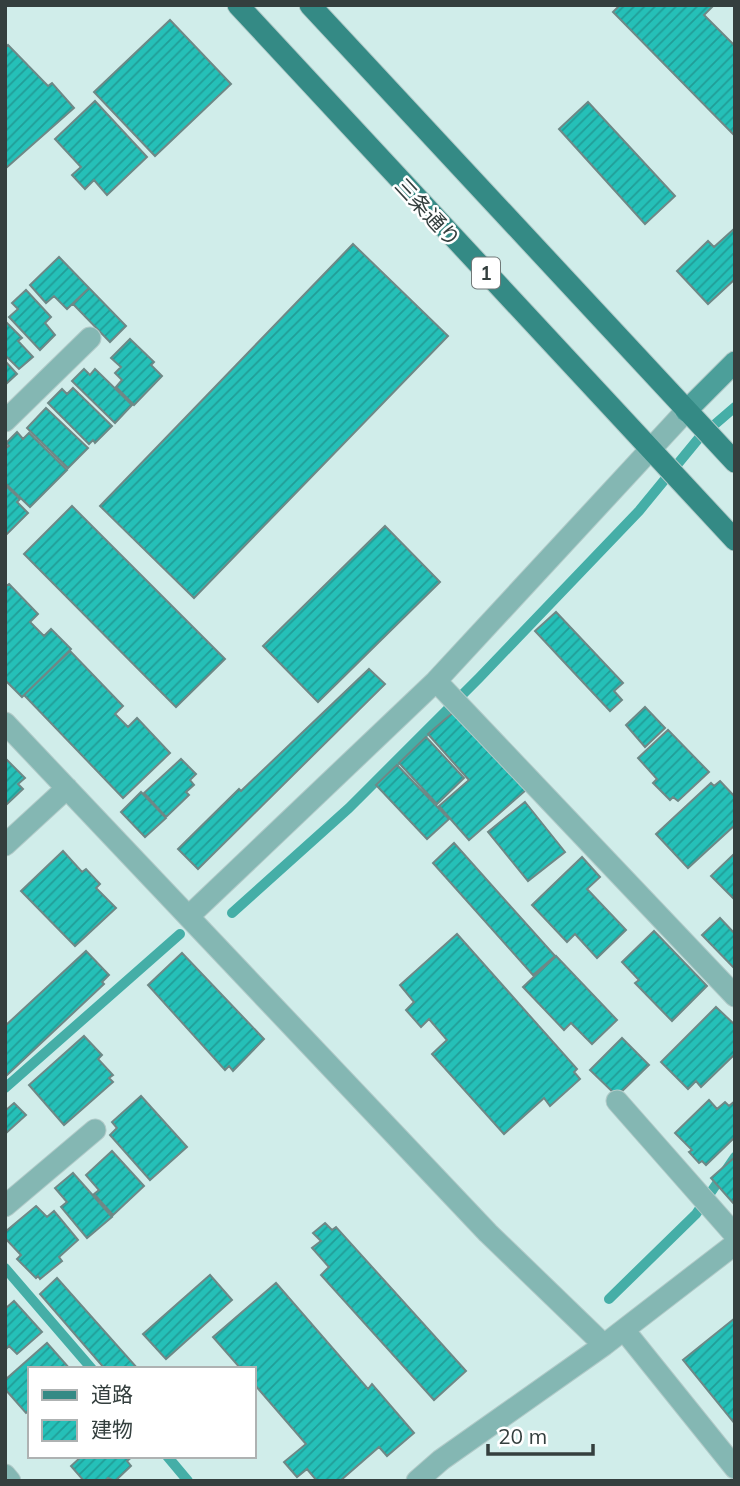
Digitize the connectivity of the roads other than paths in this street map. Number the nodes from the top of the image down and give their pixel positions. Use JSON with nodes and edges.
{"nodes":[{"id":1,"x":238,"y":5,"type":"edge"},
{"id":2,"x":310,"y":5,"type":"edge"},
{"id":3,"x":90,"y":338,"type":"dead end"},
{"id":4,"x":735,"y":362,"type":"edge"},
{"id":5,"x":686,"y":411,"type":"junction"},
{"id":6,"x":5,"y":421,"type":"edge"},
{"id":7,"x":650,"y":451,"type":"junction"},
{"id":8,"x":735,"y":462,"type":"edge"},
{"id":9,"x":735,"y":540,"type":"edge"},
{"id":10,"x":436,"y":681,"type":"junction"},
{"id":11,"x":5,"y":723,"type":"edge"},
{"id":12,"x":66,"y":788,"type":"junction"},
{"id":13,"x":5,"y":845,"type":"edge"},
{"id":14,"x":189,"y":916,"type":"junction"},
{"id":15,"x":735,"y":996,"type":"edge"},
{"id":16,"x":617,"y":1101,"type":"dead end"},
{"id":17,"x":95,"y":1130,"type":"dead end"},
{"id":18,"x":5,"y":1206,"type":"edge"},
{"id":19,"x":735,"y":1235,"type":"edge"},
{"id":20,"x":735,"y":1244,"type":"edge"},
{"id":21,"x":624,"y":1330,"type":"junction"},
{"id":22,"x":604,"y":1345,"type":"junction"},
{"id":23,"x":735,"y":1468,"type":"edge"},
{"id":24,"x":5,"y":1475,"type":"edge"},
{"id":25,"x":10,"y":1481,"type":"edge"},
{"id":26,"x":417,"y":1481,"type":"edge"}],
"edges":[{"from":1,"to":7,"type":"main road","name":"三条通り","number":"1"},
{"from":2,"to":5,"type":"main road"},
{"from":3,"to":6,"type":"street"},
{"from":4,"to":5,"type":"street"},
{"from":5,"to":7,"type":"street"},
{"from":5,"to":8,"type":"main road"},
{"from":7,"to":9,"type":"main road","name":"三条通り","number":"1"},
{"from":7,"to":10,"type":"street"},
{"from":10,"to":14,"type":"street"},
{"from":10,"to":15,"type":"street"},
{"from":11,"to":12,"type":"street"},
{"from":12,"to":13,"type":"street"},
{"from":12,"to":14,"type":"street"},
{"from":14,"to":22,"type":"street"},
{"from":16,"to":19,"type":"street"},
{"from":17,"to":18,"type":"street"},
{"from":20,"to":21,"type":"street"},
{"from":21,"to":22,"type":"street"},
{"from":21,"to":23,"type":"street"},
{"from":22,"to":26,"type":"street"},
{"from":24,"to":25,"type":"street"}]}
